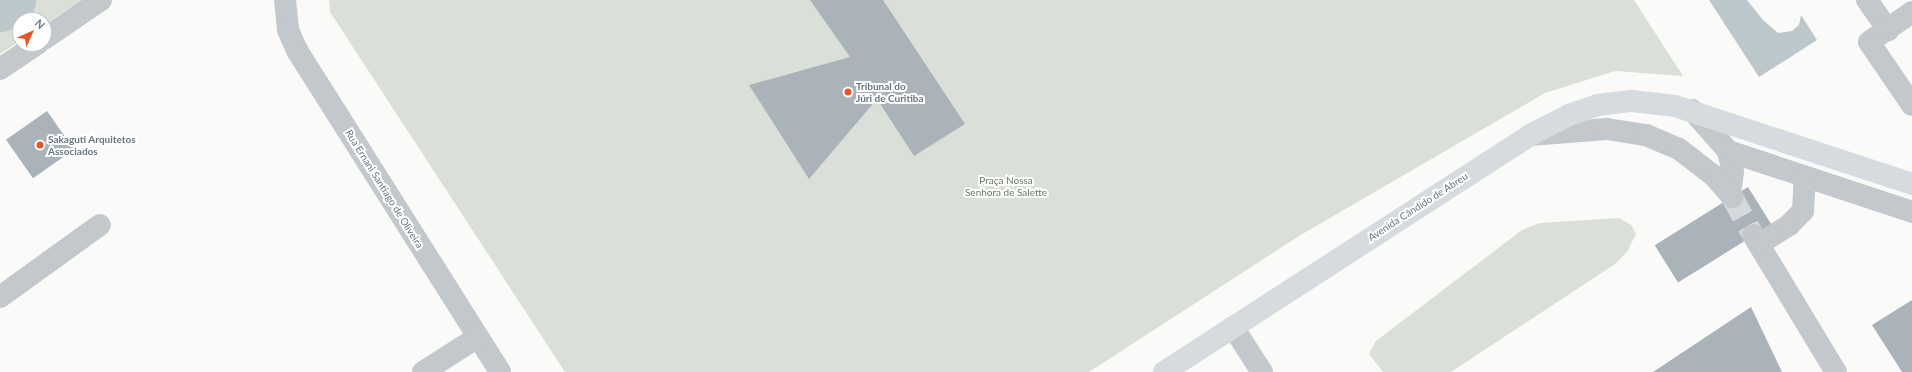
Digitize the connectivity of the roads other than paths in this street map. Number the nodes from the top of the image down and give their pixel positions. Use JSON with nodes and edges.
{"nodes":[{"id":1,"x":100,"y":0,"type":"edge"},
{"id":2,"x":285,"y":0,"type":"edge"},
{"id":3,"x":1867,"y":0,"type":"edge"},
{"id":4,"x":1912,"y":12,"type":"edge"},
{"id":5,"x":1888,"y":30,"type":"junction"},
{"id":6,"x":52,"y":33,"type":"edge"},
{"id":7,"x":25,"y":52,"type":"edge"},
{"id":8,"x":0,"y":69,"type":"edge"},
{"id":9,"x":1912,"y":106,"type":"edge"},
{"id":10,"x":1692,"y":110,"type":"junction"},
{"id":11,"x":1530,"y":135,"type":"junction"},
{"id":12,"x":1728,"y":152,"type":"junction"},
{"id":13,"x":1805,"y":178,"type":"junction"},
{"id":14,"x":1912,"y":184,"type":"edge"},
{"id":15,"x":1912,"y":212,"type":"edge"},
{"id":16,"x":100,"y":225,"type":"dead end"},
{"id":17,"x":0,"y":297,"type":"edge"},
{"id":18,"x":1233,"y":327,"type":"junction"},
{"id":19,"x":478,"y":337,"type":"junction"},
{"id":20,"x":423,"y":372,"type":"edge"},
{"id":21,"x":500,"y":372,"type":"edge"},
{"id":22,"x":1164,"y":372,"type":"edge"},
{"id":23,"x":1262,"y":372,"type":"edge"},
{"id":24,"x":1836,"y":372,"type":"edge"}],
"edges":[{"from":1,"to":6,"type":"street"},
{"from":2,"to":19,"type":"street","name":"Rua Ernani Santiago de Oliveira"},
{"from":3,"to":5,"type":"street"},
{"from":4,"to":5,"type":"street"},
{"from":5,"to":9,"type":"street"},
{"from":7,"to":8,"type":"street"},
{"from":10,"to":11,"type":"main road","name":"Avenida Cândido de Abreu"},
{"from":10,"to":12,"type":"street"},
{"from":10,"to":14,"type":"main road","name":"Avenida Cândido de Abreu"},
{"from":11,"to":12,"type":"street"},
{"from":11,"to":18,"type":"main road","name":"Avenida Cândido de Abreu"},
{"from":12,"to":13,"type":"street"},
{"from":13,"to":15,"type":"street"},
{"from":13,"to":24,"type":"street"},
{"from":16,"to":17,"type":"street"},
{"from":18,"to":22,"type":"main road","name":"Avenida Cândido de Abreu"},
{"from":18,"to":23,"type":"street"},
{"from":19,"to":20,"type":"street"},
{"from":19,"to":21,"type":"street","name":"Rua Ernani Santiago de Oliveira"}]}
